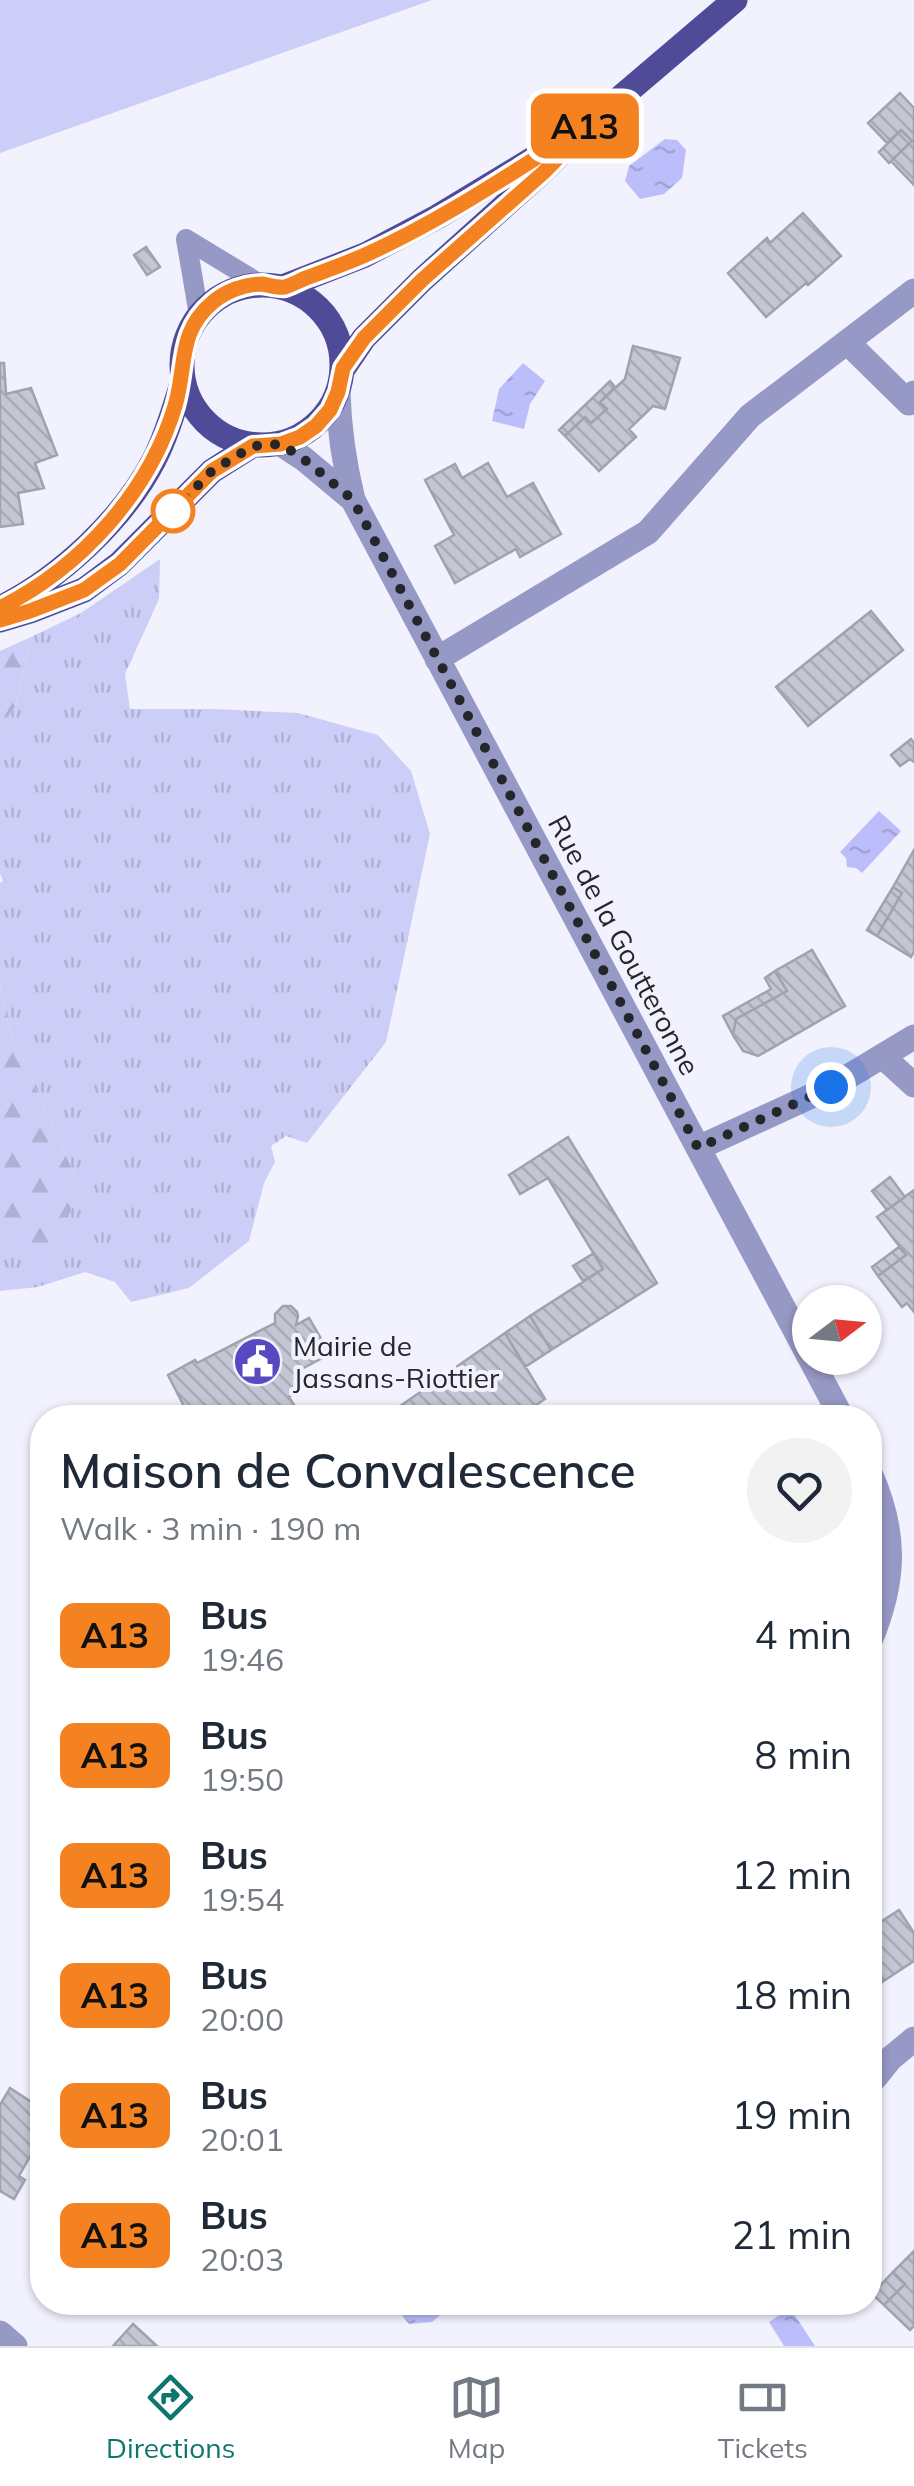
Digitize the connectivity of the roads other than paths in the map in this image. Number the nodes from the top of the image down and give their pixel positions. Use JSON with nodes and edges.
{"nodes":[{"id":1,"x":735,"y":0,"type":"edge"},
{"id":2,"x":594,"y":121,"type":"junction"},
{"id":3,"x":272,"y":286,"type":"junction"},
{"id":4,"x":914,"y":291,"type":"edge"},
{"id":5,"x":199,"y":314,"type":"junction"},
{"id":6,"x":847,"y":342,"type":"junction"},
{"id":7,"x":183,"y":380,"type":"junction"},
{"id":8,"x":341,"y":380,"type":"junction"},
{"id":9,"x":914,"y":394,"type":"edge"},
{"id":10,"x":281,"y":444,"type":"junction"},
{"id":11,"x":253,"y":446,"type":"junction"},
{"id":12,"x":353,"y":500,"type":"junction"},
{"id":13,"x":0,"y":608,"type":"edge"},
{"id":14,"x":0,"y":620,"type":"edge"},
{"id":15,"x":438,"y":659,"type":"junction"},
{"id":16,"x":914,"y":1037,"type":"edge"},
{"id":17,"x":882,"y":1056,"type":"junction"},
{"id":18,"x":914,"y":1086,"type":"edge"},
{"id":19,"x":698,"y":1148,"type":"junction"},
{"id":20,"x":835,"y":1405,"type":"edge"},
{"id":21,"x":882,"y":1509,"type":"edge"},
{"id":22,"x":882,"y":1611,"type":"edge"},
{"id":23,"x":914,"y":2039,"type":"edge"},
{"id":24,"x":882,"y":2070,"type":"edge"},
{"id":25,"x":0,"y":2333,"type":"edge"},
{"id":26,"x":14,"y":2346,"type":"edge"}],
"edges":[{"from":1,"to":2,"type":"main road"},
{"from":2,"to":3,"type":"main road"},
{"from":2,"to":8,"type":"main road"},
{"from":3,"to":5,"type":"main road"},
{"from":3,"to":5,"type":"lane"},
{"from":3,"to":8,"type":"main road"},
{"from":4,"to":6,"type":"street"},
{"from":5,"to":7,"type":"main road"},
{"from":6,"to":9,"type":"street"},
{"from":6,"to":15,"type":"street"},
{"from":7,"to":11,"type":"main road"},
{"from":7,"to":13,"type":"main road"},
{"from":8,"to":10,"type":"main road"},
{"from":8,"to":12,"type":"street","name":"Rue de la Goutteronne"},
{"from":10,"to":11,"type":"main road"},
{"from":10,"to":12,"type":"street","name":"Rue de la Goutteronne"},
{"from":11,"to":14,"type":"main road"},
{"from":12,"to":15,"type":"street","name":"Rue de la Goutteronne"},
{"from":15,"to":19,"type":"street","name":"Rue de la Goutteronne"},
{"from":16,"to":17,"type":"street"},
{"from":17,"to":18,"type":"street"},
{"from":17,"to":19,"type":"street"},
{"from":19,"to":20,"type":"street","name":"Rue de la Goutteronne"},
{"from":21,"to":22,"type":"street"},
{"from":23,"to":24,"type":"street"},
{"from":25,"to":26,"type":"street"}]}
